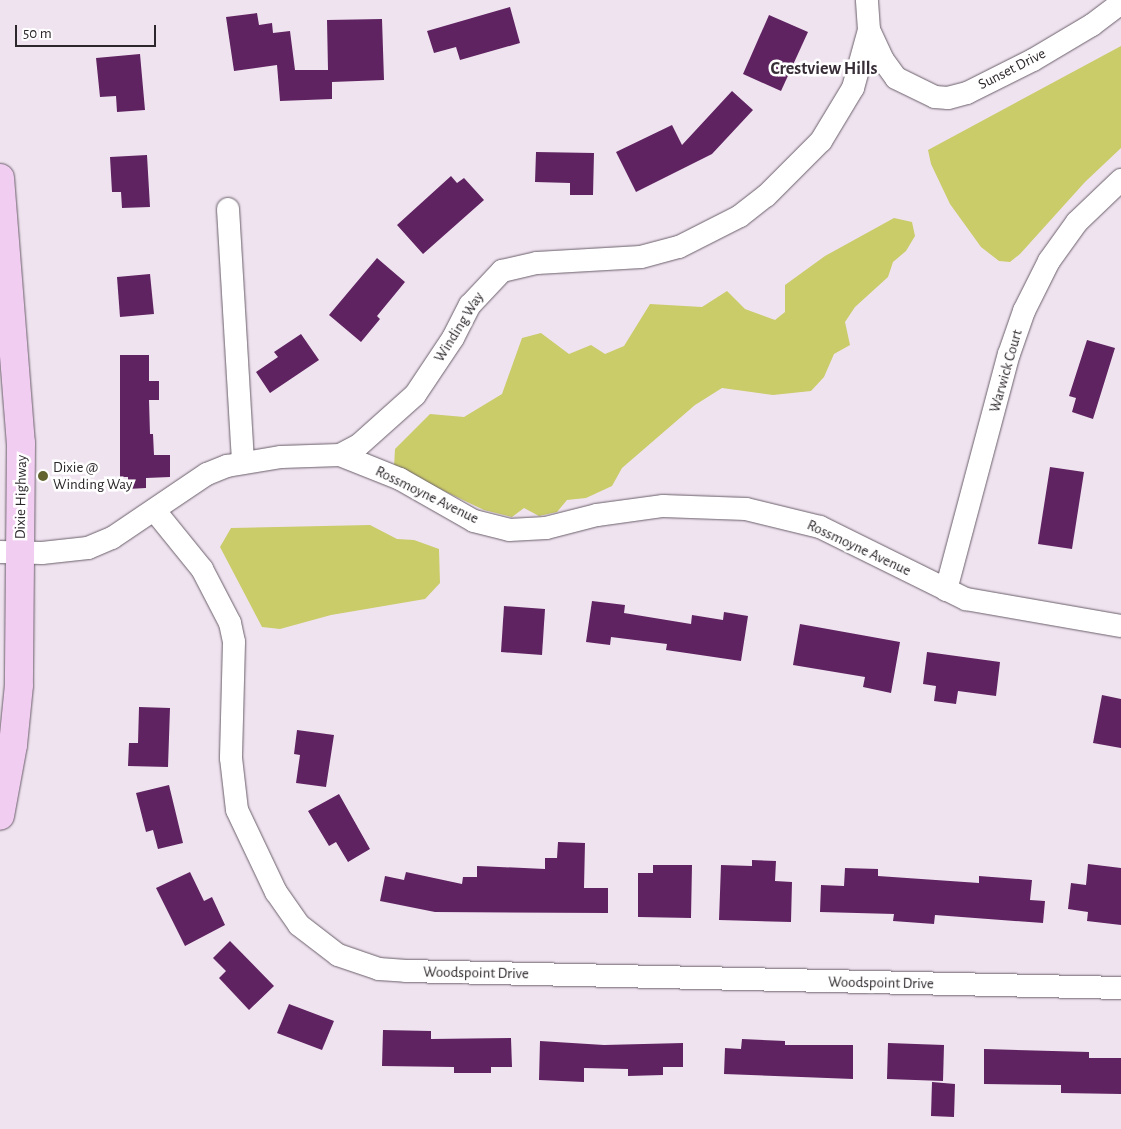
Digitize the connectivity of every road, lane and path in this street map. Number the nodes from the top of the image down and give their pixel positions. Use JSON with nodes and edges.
{"nodes":[{"id":1,"x":867,"y":0,"type":"edge"},
{"id":2,"x":1121,"y":3,"type":"edge"},
{"id":3,"x":869,"y":30,"type":"junction"},
{"id":4,"x":896,"y":78,"type":"junction"},
{"id":5,"x":853,"y":88,"type":"junction"},
{"id":6,"x":0,"y":178,"type":"edge"},
{"id":7,"x":1121,"y":180,"type":"edge"},
{"id":8,"x":228,"y":209,"type":"dead end"},
{"id":9,"x":340,"y":455,"type":"junction"},
{"id":10,"x":243,"y":462,"type":"junction"},
{"id":11,"x":155,"y":511,"type":"junction"},
{"id":12,"x":10,"y":553,"type":"edge"},
{"id":13,"x":0,"y":589,"type":"edge"},
{"id":14,"x":946,"y":590,"type":"junction"},
{"id":15,"x":1121,"y":626,"type":"edge"},
{"id":16,"x":0,"y":686,"type":"edge"},
{"id":17,"x":0,"y":816,"type":"edge"},
{"id":18,"x":1121,"y":988,"type":"edge"}],
"edges":[{"from":1,"to":3,"type":"street","name":"Winding Way"},
{"from":2,"to":4,"type":"street","name":"Sunset Drive"},
{"from":3,"to":4,"type":"street","name":"Sunset Drive"},
{"from":3,"to":5,"type":"street","name":"Winding Way"},
{"from":4,"to":5,"type":"street","name":"Sunset Drive"},
{"from":5,"to":9,"type":"street","name":"Winding Way"},
{"from":6,"to":12,"type":"main road","name":"Dixie Highway"},
{"from":7,"to":14,"type":"street","name":"Warwick Court"},
{"from":8,"to":10,"type":"street"},
{"from":9,"to":10,"type":"street","name":"Winding Way"},
{"from":9,"to":14,"type":"street","name":"Rossmoyne Avenue"},
{"from":10,"to":11,"type":"street","name":"Winding Way"},
{"from":11,"to":12,"type":"street","name":"Winding Way"},
{"from":11,"to":18,"type":"street","name":"Woodspoint Drive"},
{"from":12,"to":17,"type":"main road","name":"Dixie Highway"},
{"from":13,"to":16,"type":"main road"},
{"from":14,"to":15,"type":"street","name":"Rossmoyne Avenue"}]}
